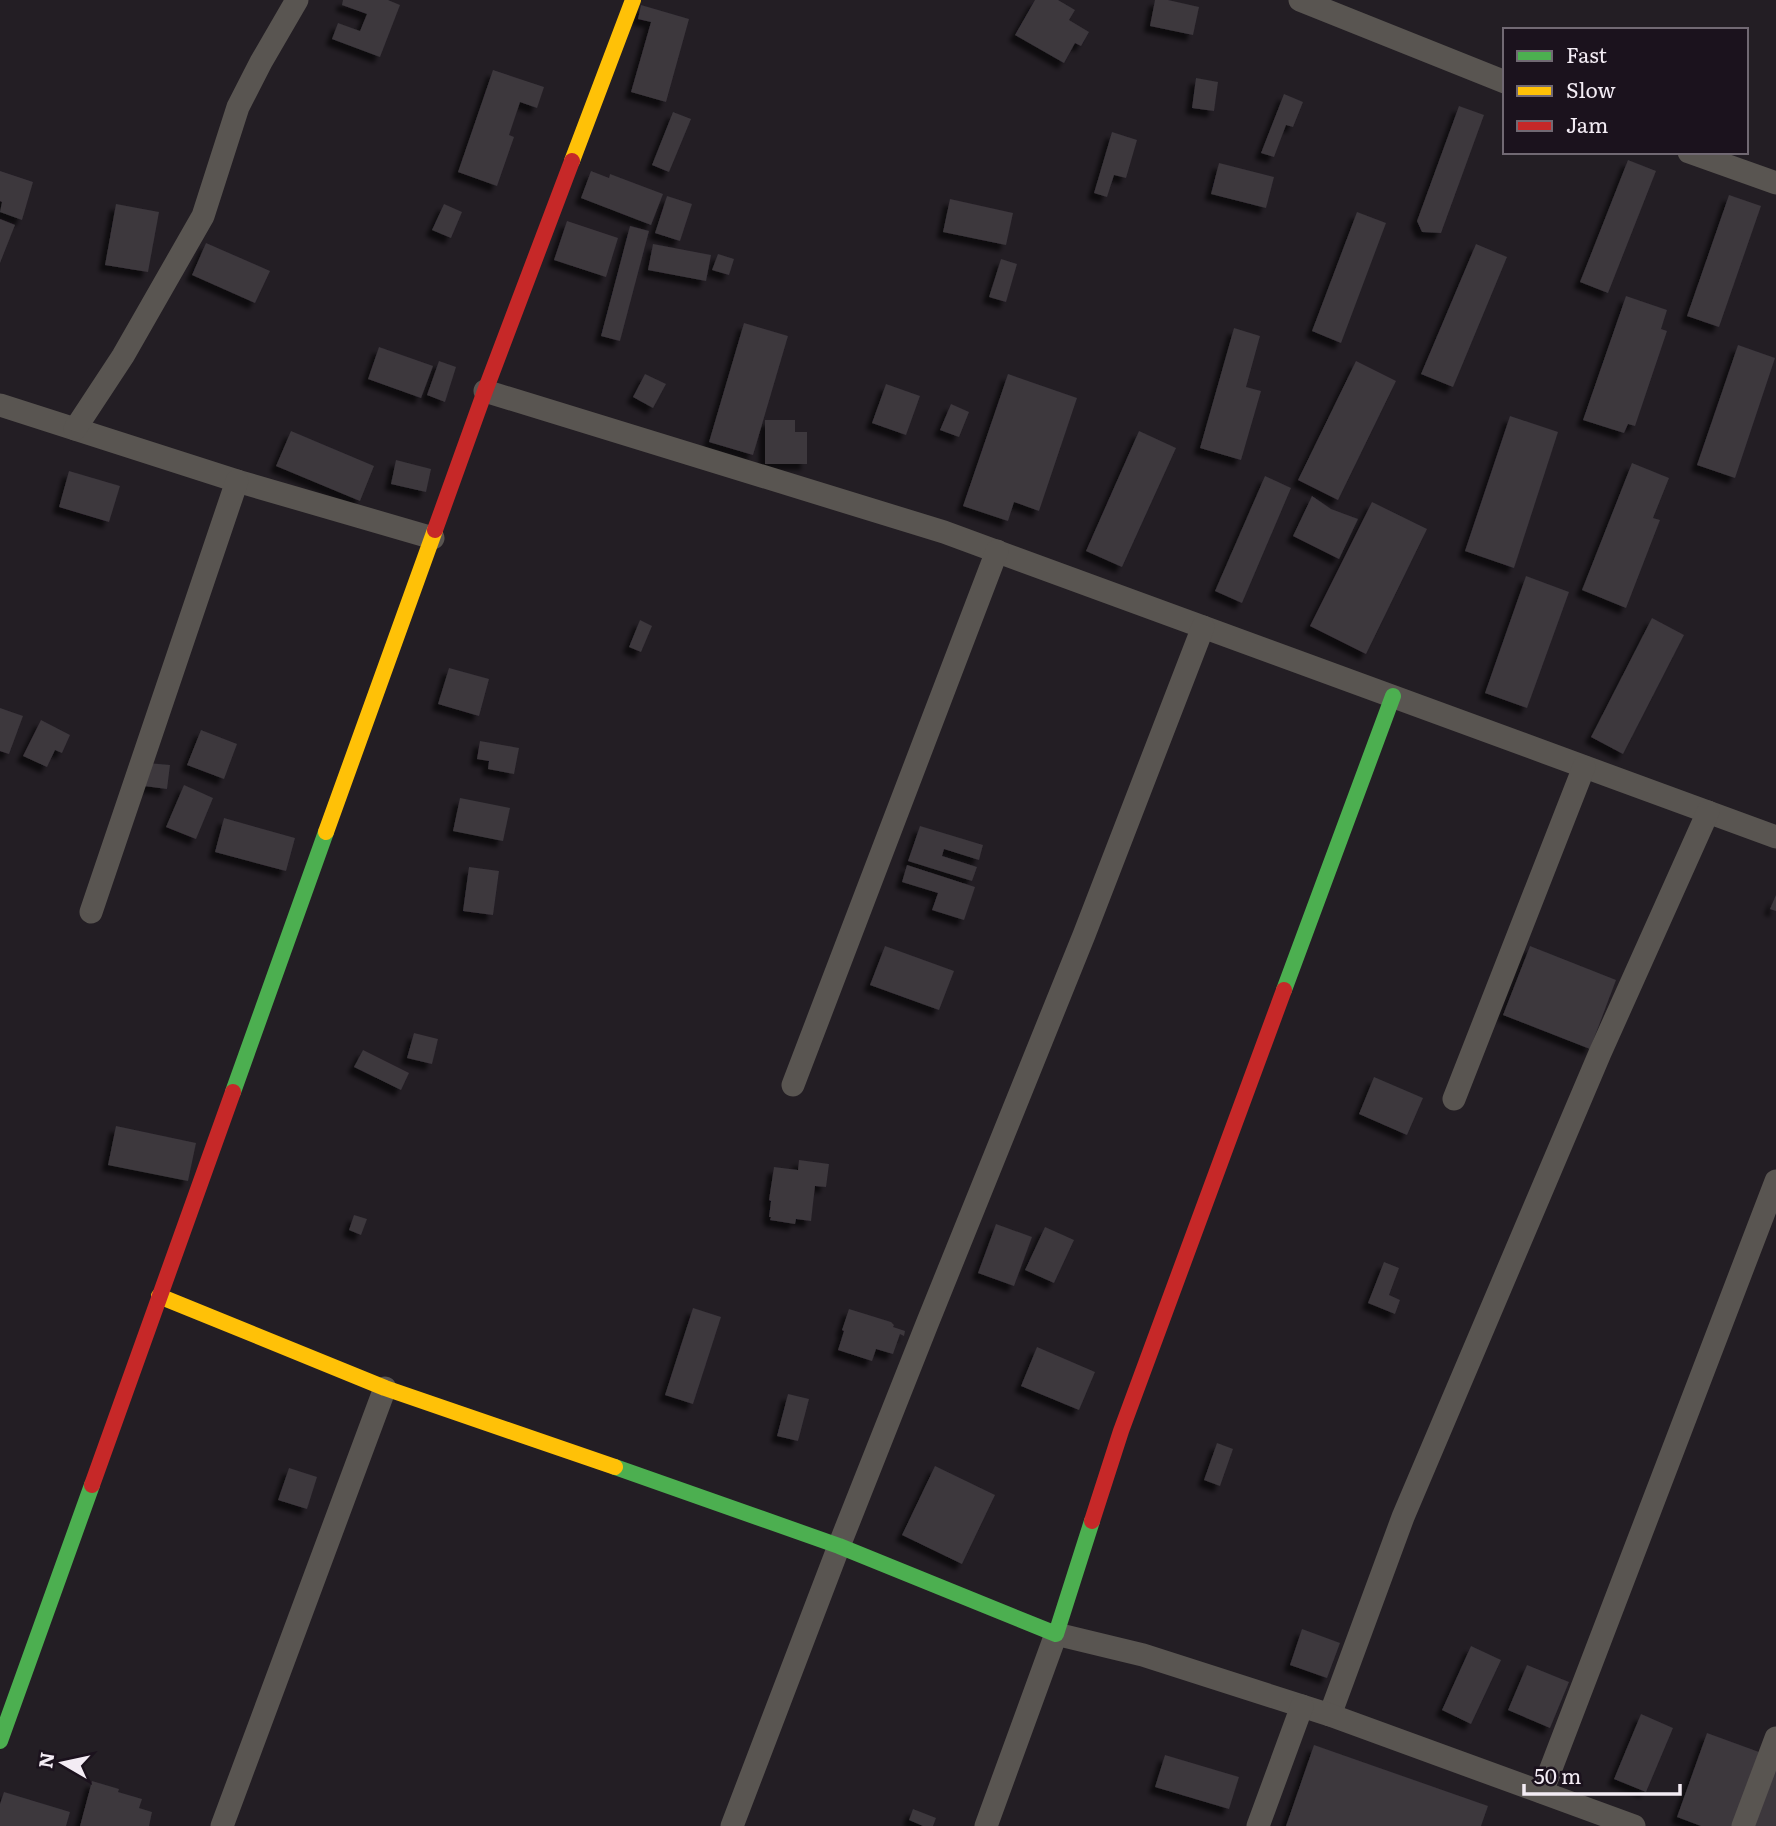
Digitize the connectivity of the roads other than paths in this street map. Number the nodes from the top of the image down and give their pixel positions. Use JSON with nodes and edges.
{"nodes":[{"id":1,"x":297,"y":0,"type":"edge"},
{"id":2,"x":632,"y":0,"type":"edge"},
{"id":3,"x":1300,"y":0,"type":"edge"},
{"id":4,"x":1503,"y":81,"type":"edge"},
{"id":5,"x":1694,"y":154,"type":"edge"},
{"id":6,"x":1776,"y":184,"type":"edge"},
{"id":7,"x":485,"y":391,"type":"junction"},
{"id":8,"x":0,"y":405,"type":"edge"},
{"id":9,"x":75,"y":429,"type":"junction"},
{"id":10,"x":237,"y":481,"type":"junction"},
{"id":11,"x":433,"y":538,"type":"junction"},
{"id":12,"x":997,"y":551,"type":"junction"},
{"id":13,"x":1203,"y":627,"type":"junction"},
{"id":14,"x":1393,"y":696,"type":"junction"},
{"id":15,"x":1584,"y":766,"type":"junction"},
{"id":16,"x":1707,"y":812,"type":"junction"},
{"id":17,"x":1776,"y":837,"type":"edge"},
{"id":18,"x":91,"y":912,"type":"dead end"},
{"id":19,"x":793,"y":1085,"type":"dead end"},
{"id":20,"x":1454,"y":1099,"type":"dead end"},
{"id":21,"x":1776,"y":1181,"type":"edge"},
{"id":22,"x":159,"y":1296,"type":"junction"},
{"id":23,"x":385,"y":1388,"type":"junction"},
{"id":24,"x":839,"y":1546,"type":"junction"},
{"id":25,"x":1056,"y":1634,"type":"junction"},
{"id":26,"x":1302,"y":1706,"type":"junction"},
{"id":27,"x":1329,"y":1714,"type":"junction"},
{"id":28,"x":1776,"y":1738,"type":"edge"},
{"id":29,"x":0,"y":1741,"type":"edge"},
{"id":30,"x":1542,"y":1792,"type":"junction"},
{"id":31,"x":222,"y":1826,"type":"edge"},
{"id":32,"x":732,"y":1826,"type":"edge"},
{"id":33,"x":986,"y":1826,"type":"edge"},
{"id":34,"x":1258,"y":1826,"type":"edge"},
{"id":35,"x":1634,"y":1826,"type":"edge"},
{"id":36,"x":1743,"y":1826,"type":"edge"}],
"edges":[{"from":1,"to":9,"type":"street"},
{"from":2,"to":7,"type":"street"},
{"from":3,"to":4,"type":"street"},
{"from":5,"to":6,"type":"street"},
{"from":7,"to":11,"type":"street"},
{"from":7,"to":12,"type":"street"},
{"from":8,"to":9,"type":"street"},
{"from":9,"to":10,"type":"street"},
{"from":10,"to":11,"type":"street"},
{"from":10,"to":18,"type":"street"},
{"from":11,"to":22,"type":"street"},
{"from":12,"to":13,"type":"street"},
{"from":12,"to":19,"type":"street"},
{"from":13,"to":14,"type":"street"},
{"from":13,"to":24,"type":"street"},
{"from":14,"to":15,"type":"street"},
{"from":14,"to":25,"type":"street"},
{"from":15,"to":16,"type":"street"},
{"from":15,"to":20,"type":"street"},
{"from":16,"to":17,"type":"street"},
{"from":16,"to":27,"type":"street"},
{"from":21,"to":30,"type":"street"},
{"from":22,"to":23,"type":"street"},
{"from":22,"to":29,"type":"street"},
{"from":23,"to":24,"type":"street"},
{"from":23,"to":31,"type":"street"},
{"from":24,"to":25,"type":"street"},
{"from":24,"to":32,"type":"street"},
{"from":25,"to":26,"type":"street"},
{"from":25,"to":33,"type":"street"},
{"from":26,"to":27,"type":"street"},
{"from":26,"to":34,"type":"street"},
{"from":27,"to":30,"type":"street"},
{"from":28,"to":36,"type":"street"},
{"from":30,"to":35,"type":"street"}]}
